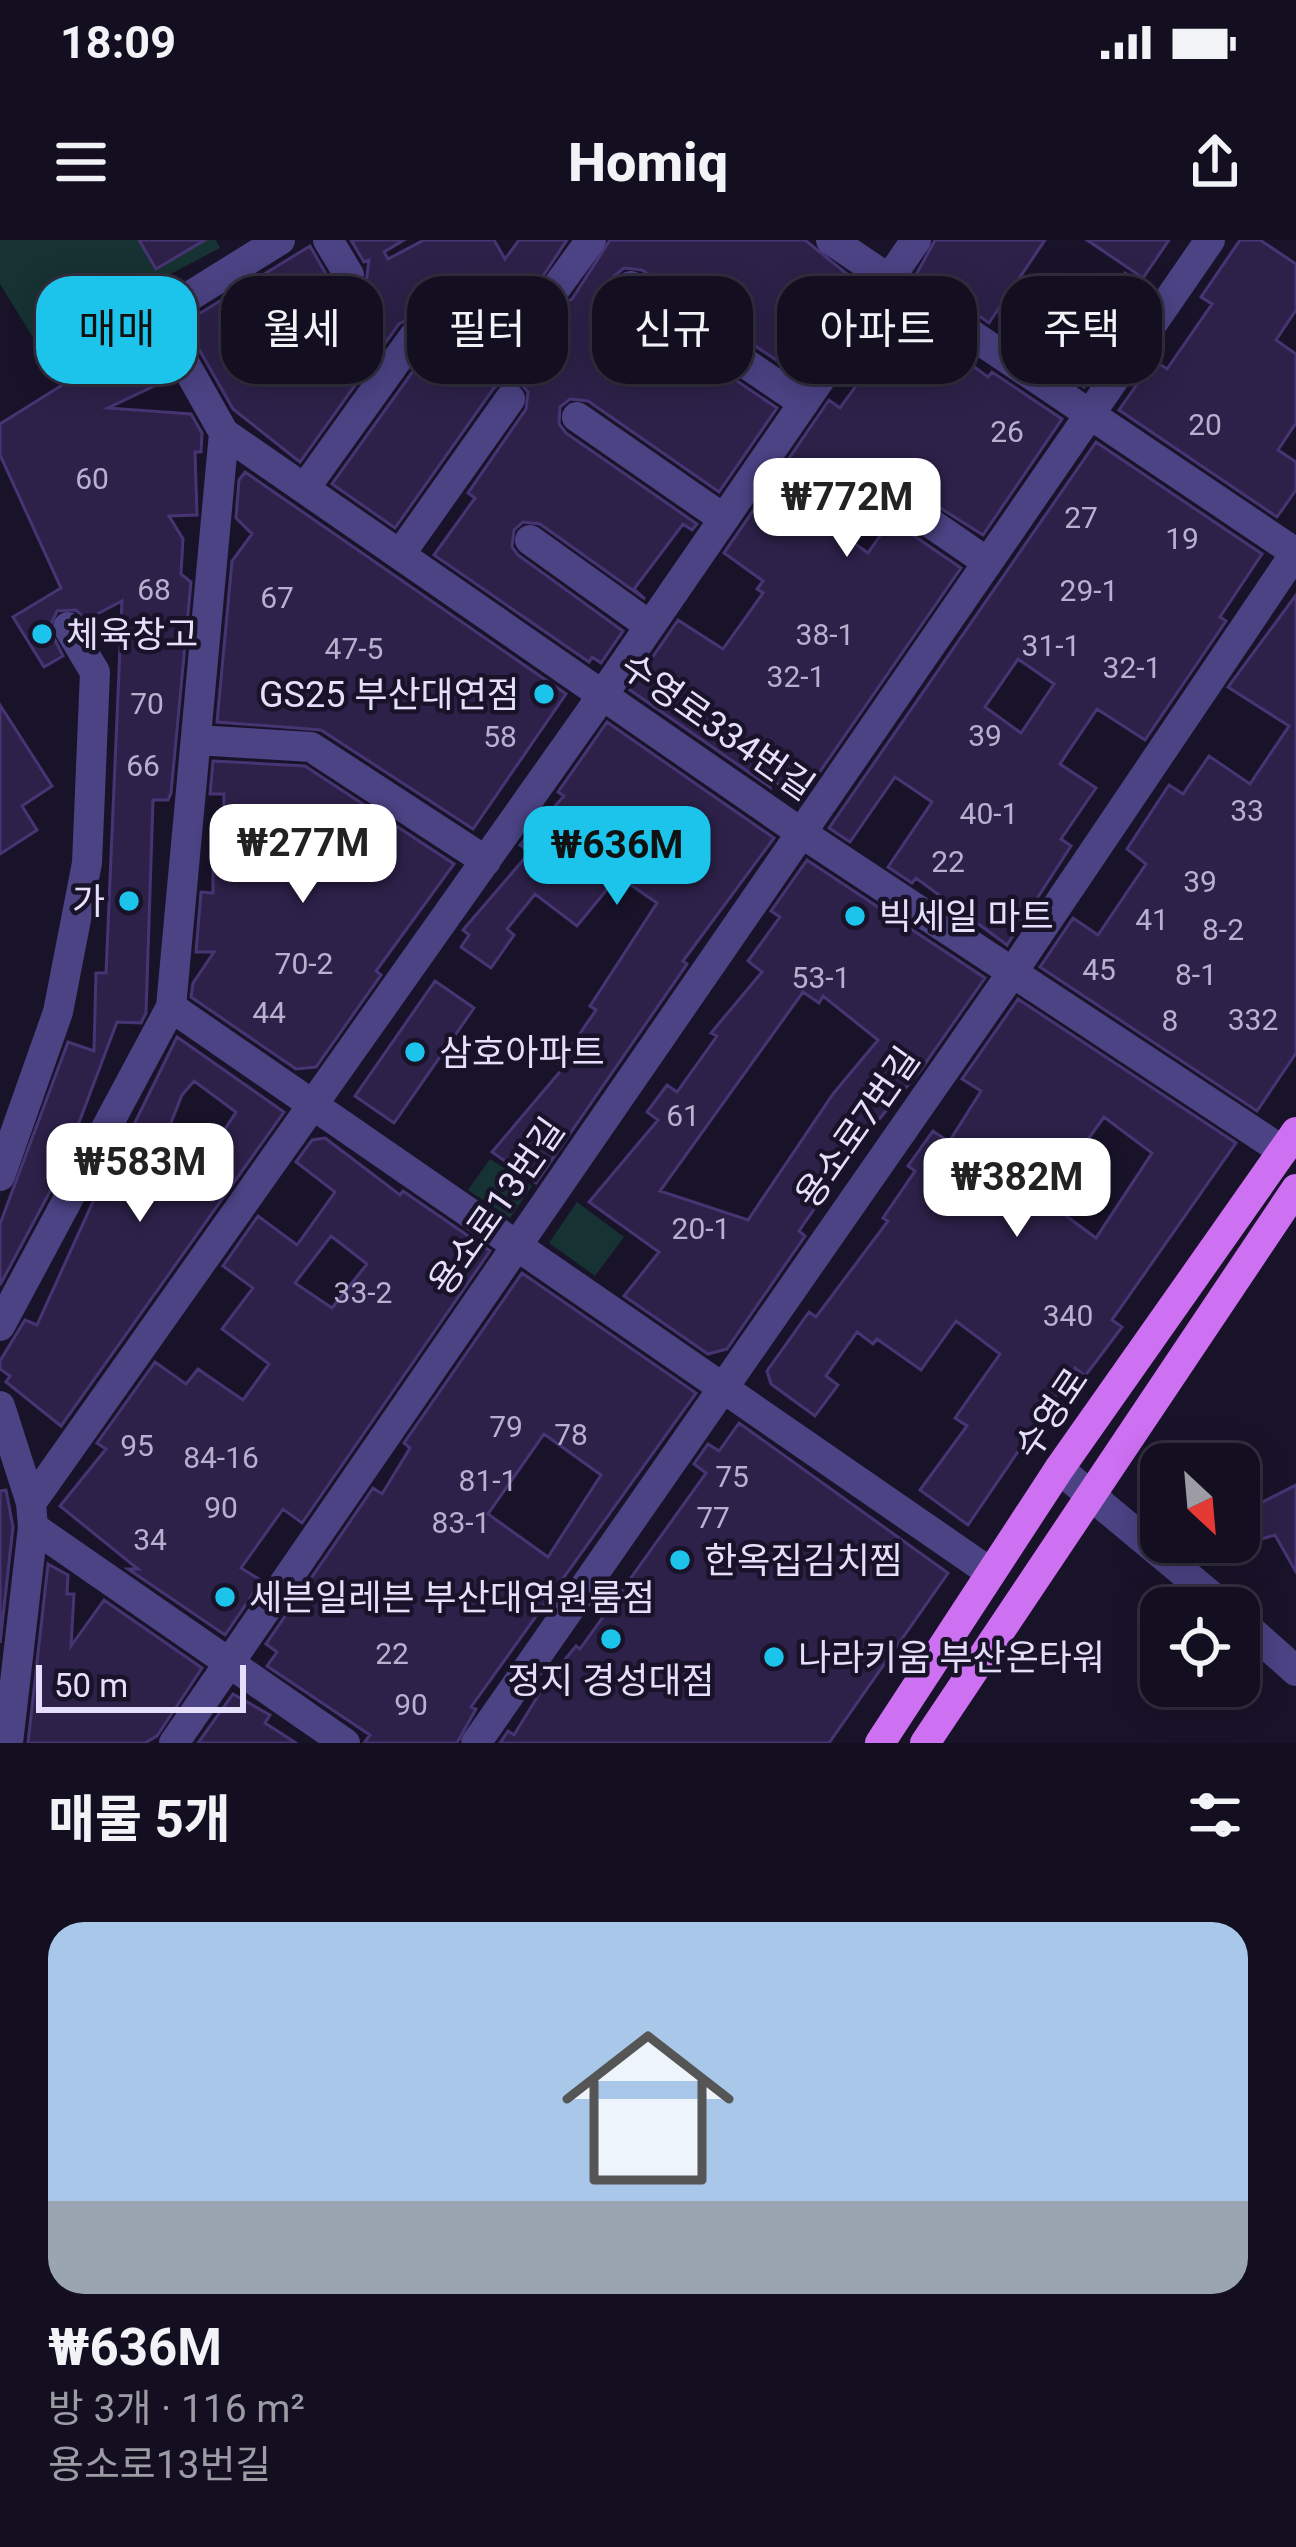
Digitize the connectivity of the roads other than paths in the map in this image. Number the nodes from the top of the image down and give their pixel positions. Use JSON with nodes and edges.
{"nodes":[{"id":1,"x":280,"y":240,"type":"edge"},
{"id":2,"x":328,"y":240,"type":"edge"},
{"id":3,"x":591,"y":240,"type":"edge"},
{"id":4,"x":831,"y":240,"type":"edge"},
{"id":5,"x":916,"y":240,"type":"edge"},
{"id":6,"x":1210,"y":240,"type":"edge"},
{"id":7,"x":349,"y":275,"type":"dead end"},
{"id":8,"x":564,"y":276,"type":"edge"},
{"id":9,"x":885,"y":276,"type":"edge"},
{"id":10,"x":892,"y":276,"type":"edge"},
{"id":11,"x":977,"y":339,"type":"edge"},
{"id":12,"x":407,"y":346,"type":"edge"},
{"id":13,"x":753,"y":368,"type":"edge"},
{"id":14,"x":817,"y":384,"type":"edge"},
{"id":15,"x":509,"y":399,"type":"dead end"},
{"id":16,"x":804,"y":403,"type":"junction"},
{"id":17,"x":1089,"y":416,"type":"junction"},
{"id":18,"x":577,"y":417,"type":"dead end"},
{"id":19,"x":224,"y":433,"type":"junction"},
{"id":20,"x":304,"y":488,"type":"junction"},
{"id":21,"x":891,"y":496,"type":"dead end"},
{"id":22,"x":724,"y":519,"type":"junction"},
{"id":23,"x":530,"y":540,"type":"dead end"},
{"id":24,"x":1296,"y":552,"type":"edge"},
{"id":25,"x":400,"y":554,"type":"junction"},
{"id":26,"x":987,"y":562,"type":"junction"},
{"id":27,"x":650,"y":626,"type":"junction"},
{"id":28,"x":68,"y":627,"type":"dead end"},
{"id":29,"x":604,"y":693,"type":"junction"},
{"id":30,"x":196,"y":740,"type":"junction"},
{"id":31,"x":800,"y":832,"type":"junction"},
{"id":32,"x":486,"y":861,"type":"junction"},
{"id":33,"x":1012,"y":973,"type":"junction"},
{"id":34,"x":170,"y":1007,"type":"junction"},
{"id":35,"x":314,"y":1107,"type":"junction"},
{"id":36,"x":1290,"y":1142,"type":"edge"},
{"id":37,"x":0,"y":1176,"type":"edge"},
{"id":38,"x":1296,"y":1189,"type":"edge"},
{"id":39,"x":515,"y":1247,"type":"junction"},
{"id":40,"x":0,"y":1326,"type":"edge"},
{"id":41,"x":721,"y":1390,"type":"junction"},
{"id":42,"x":0,"y":1406,"type":"edge"},
{"id":43,"x":1059,"y":1469,"type":"junction"},
{"id":44,"x":1089,"y":1493,"type":"junction"},
{"id":45,"x":32,"y":1530,"type":"junction"},
{"id":46,"x":0,"y":1565,"type":"edge"},
{"id":47,"x":991,"y":1573,"type":"junction"},
{"id":48,"x":1201,"y":1587,"type":"edge"},
{"id":49,"x":1260,"y":1639,"type":"edge"},
{"id":50,"x":229,"y":1663,"type":"junction"},
{"id":51,"x":1296,"y":1671,"type":"edge"},
{"id":52,"x":8,"y":1743,"type":"edge"},
{"id":53,"x":174,"y":1743,"type":"edge"},
{"id":54,"x":345,"y":1743,"type":"edge"},
{"id":55,"x":476,"y":1743,"type":"edge"},
{"id":56,"x":880,"y":1743,"type":"edge"},
{"id":57,"x":925,"y":1743,"type":"edge"}],
"edges":[{"from":1,"to":19,"type":"street","name":"수영로334번길"},
{"from":2,"to":7,"type":"street"},
{"from":3,"to":8,"type":"street"},
{"from":4,"to":9,"type":"street"},
{"from":5,"to":10,"type":"street"},
{"from":6,"to":17,"type":"street","name":"용소로13번길"},
{"from":11,"to":17,"type":"street"},
{"from":12,"to":20,"type":"street"},
{"from":13,"to":16,"type":"street"},
{"from":14,"to":16,"type":"street"},
{"from":15,"to":25,"type":"street"},
{"from":16,"to":22,"type":"street"},
{"from":17,"to":24,"type":"street"},
{"from":17,"to":26,"type":"street","name":"용소로13번길"},
{"from":18,"to":22,"type":"street"},
{"from":19,"to":20,"type":"street","name":"수영로334번길"},
{"from":19,"to":30,"type":"street"},
{"from":20,"to":25,"type":"street","name":"수영로334번길"},
{"from":21,"to":26,"type":"street"},
{"from":22,"to":27,"type":"street"},
{"from":23,"to":27,"type":"street"},
{"from":24,"to":33,"type":"street","name":"용소로7번길"},
{"from":25,"to":29,"type":"street","name":"수영로334번길"},
{"from":26,"to":31,"type":"street","name":"용소로13번길"},
{"from":27,"to":29,"type":"street"},
{"from":28,"to":37,"type":"street"},
{"from":29,"to":31,"type":"street","name":"수영로334번길"},
{"from":29,"to":32,"type":"street"},
{"from":30,"to":32,"type":"street"},
{"from":30,"to":34,"type":"street"},
{"from":31,"to":33,"type":"street","name":"수영로334번길"},
{"from":31,"to":39,"type":"street","name":"용소로13번길"},
{"from":32,"to":35,"type":"street"},
{"from":33,"to":36,"type":"street","name":"수영로334번길"},
{"from":33,"to":41,"type":"street","name":"용소로7번길"},
{"from":34,"to":35,"type":"street"},
{"from":34,"to":40,"type":"street"},
{"from":35,"to":39,"type":"street"},
{"from":35,"to":45,"type":"street"},
{"from":36,"to":43,"type":"main road","name":"수영로"},
{"from":38,"to":44,"type":"main road"},
{"from":39,"to":41,"type":"street"},
{"from":39,"to":50,"type":"street","name":"용소로13번길"},
{"from":41,"to":47,"type":"street"},
{"from":41,"to":55,"type":"street","name":"용소로7번길"},
{"from":42,"to":45,"type":"street"},
{"from":43,"to":44,"type":"street"},
{"from":43,"to":47,"type":"main road","name":"수영로"},
{"from":44,"to":48,"type":"street"},
{"from":44,"to":57,"type":"main road"},
{"from":45,"to":46,"type":"street"},
{"from":45,"to":50,"type":"street"},
{"from":45,"to":52,"type":"street"},
{"from":47,"to":56,"type":"main road","name":"수영로"},
{"from":49,"to":51,"type":"street"},
{"from":50,"to":53,"type":"street","name":"용소로13번길"},
{"from":50,"to":54,"type":"street"}]}
